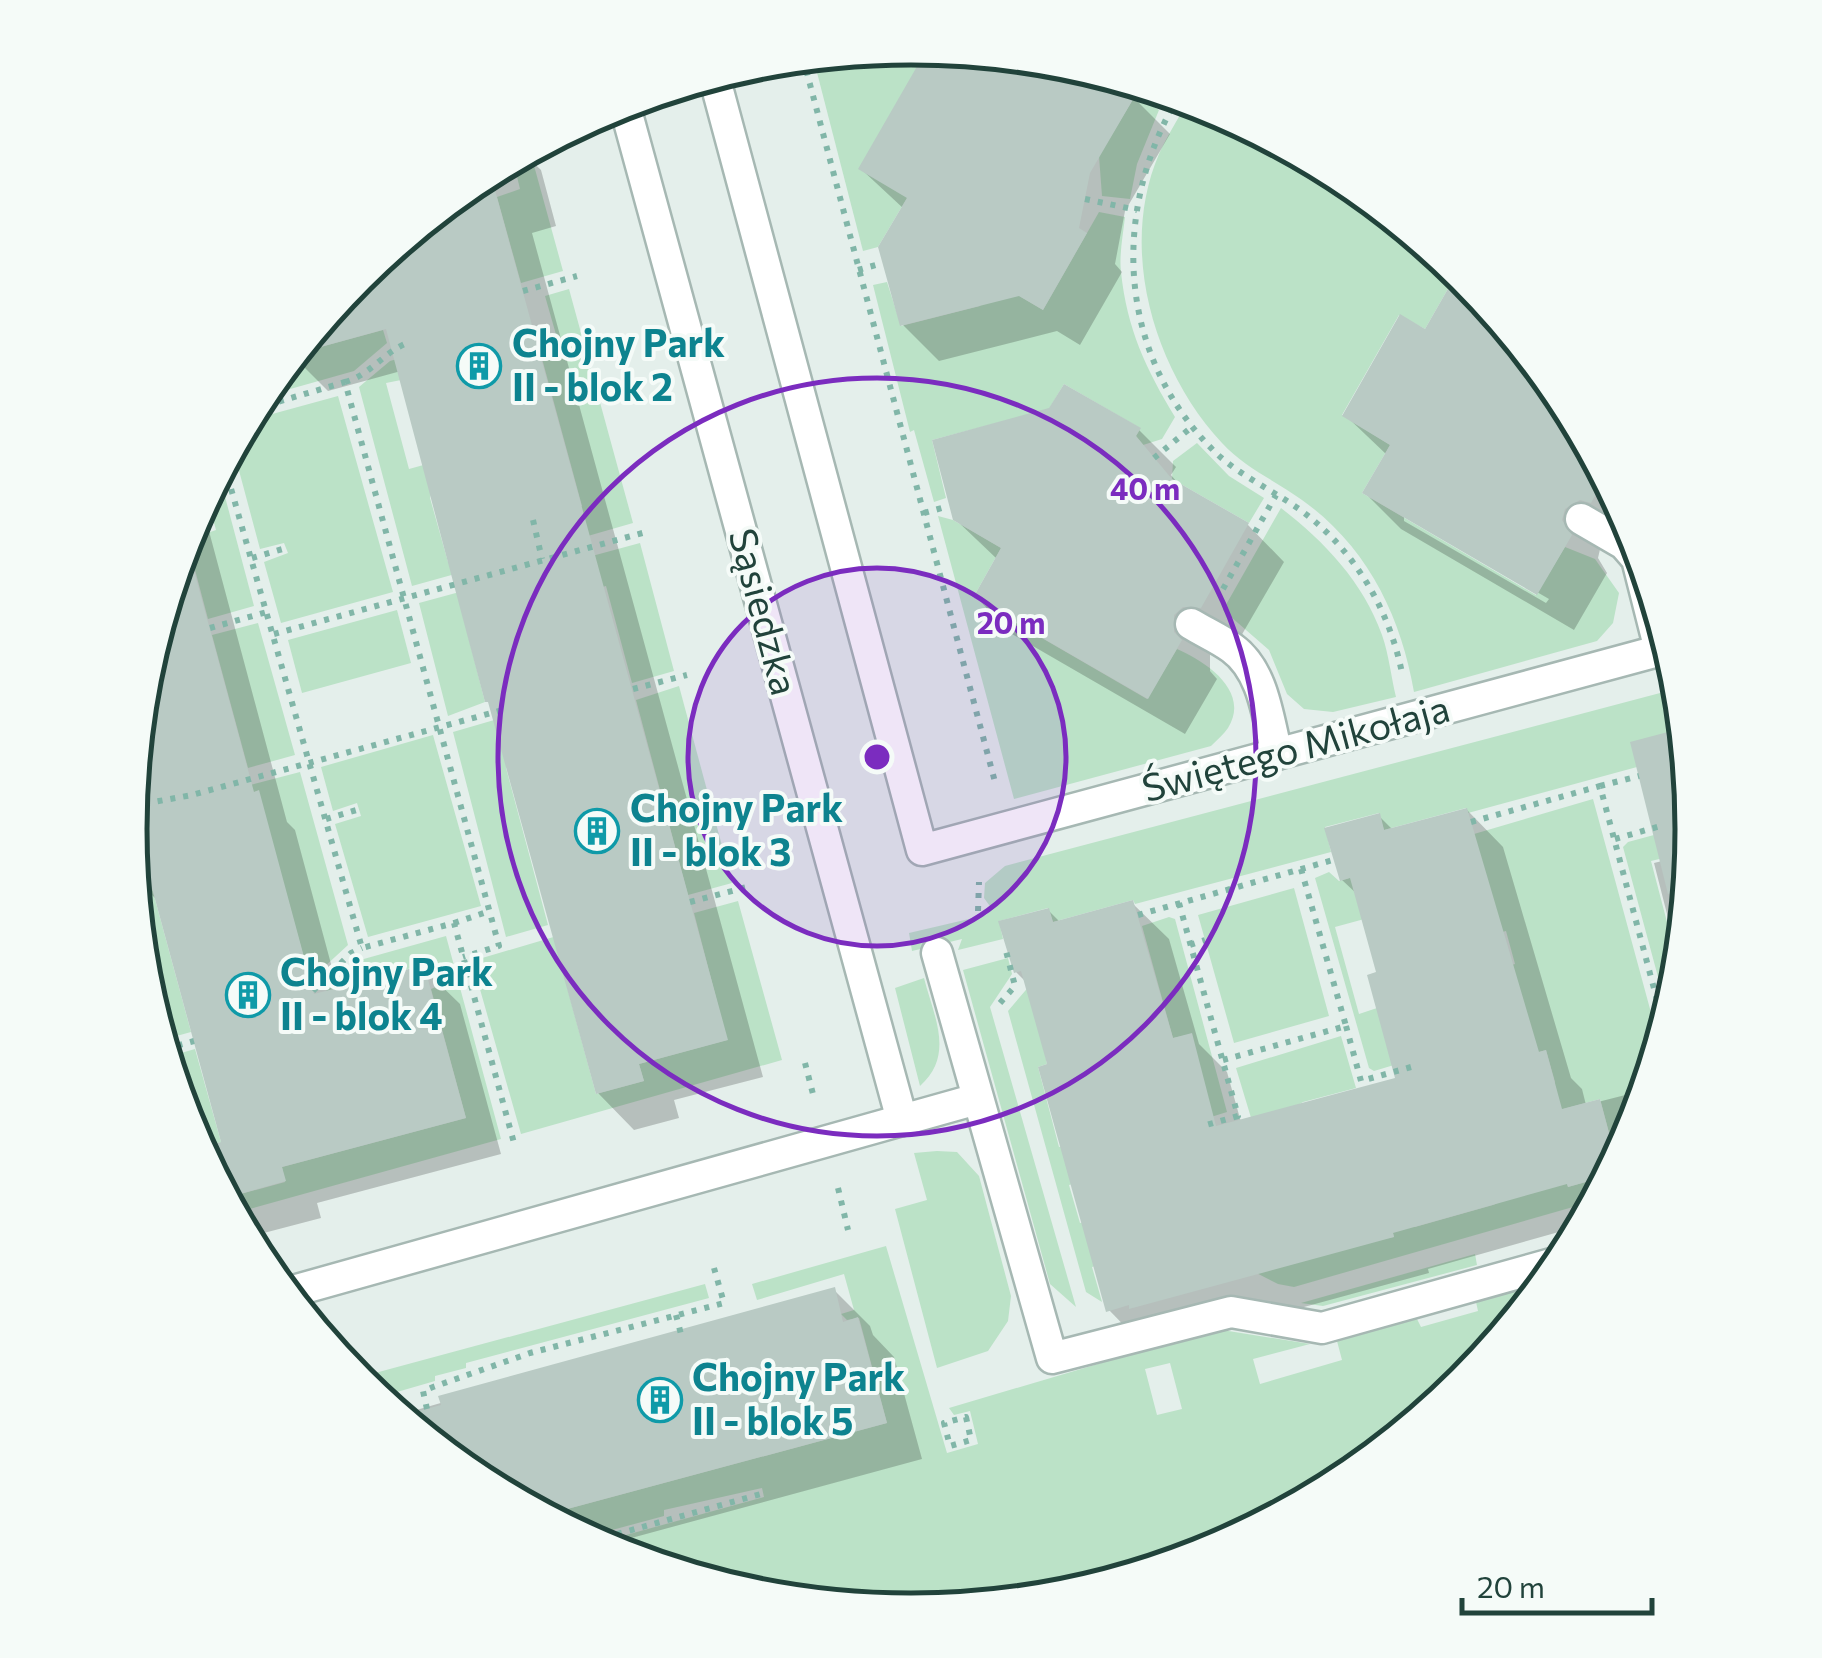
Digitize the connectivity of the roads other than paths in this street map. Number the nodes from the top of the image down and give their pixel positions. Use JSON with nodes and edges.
{"nodes":[{"id":1,"x":718,"y":90,"type":"edge"},
{"id":2,"x":628,"y":120,"type":"edge"},
{"id":3,"x":1582,"y":518,"type":"dead end"},
{"id":4,"x":1618,"y":540,"type":"edge"},
{"id":5,"x":1196,"y":627,"type":"road end"},
{"id":6,"x":1654,"y":652,"type":"edge"},
{"id":7,"x":1277,"y":754,"type":"junction"},
{"id":8,"x":937,"y":953,"type":"dead end"},
{"id":9,"x":977,"y":1099,"type":"junction"},
{"id":10,"x":902,"y":1120,"type":"junction"},
{"id":11,"x":1535,"y":1269,"type":"edge"},
{"id":12,"x":301,"y":1289,"type":"edge"}],
"edges":[{"from":1,"to":7,"type":"lane","name":"Świętego Mikołaja"},
{"from":2,"to":10,"type":"lane","name":"Sąsiedzka"},
{"from":3,"to":4,"type":"lane"},
{"from":5,"to":7,"type":"lane"},
{"from":6,"to":7,"type":"lane","name":"Świętego Mikołaja"},
{"from":8,"to":9,"type":"lane"},
{"from":9,"to":10,"type":"lane"},
{"from":9,"to":11,"type":"lane"},
{"from":10,"to":12,"type":"lane"}]}
